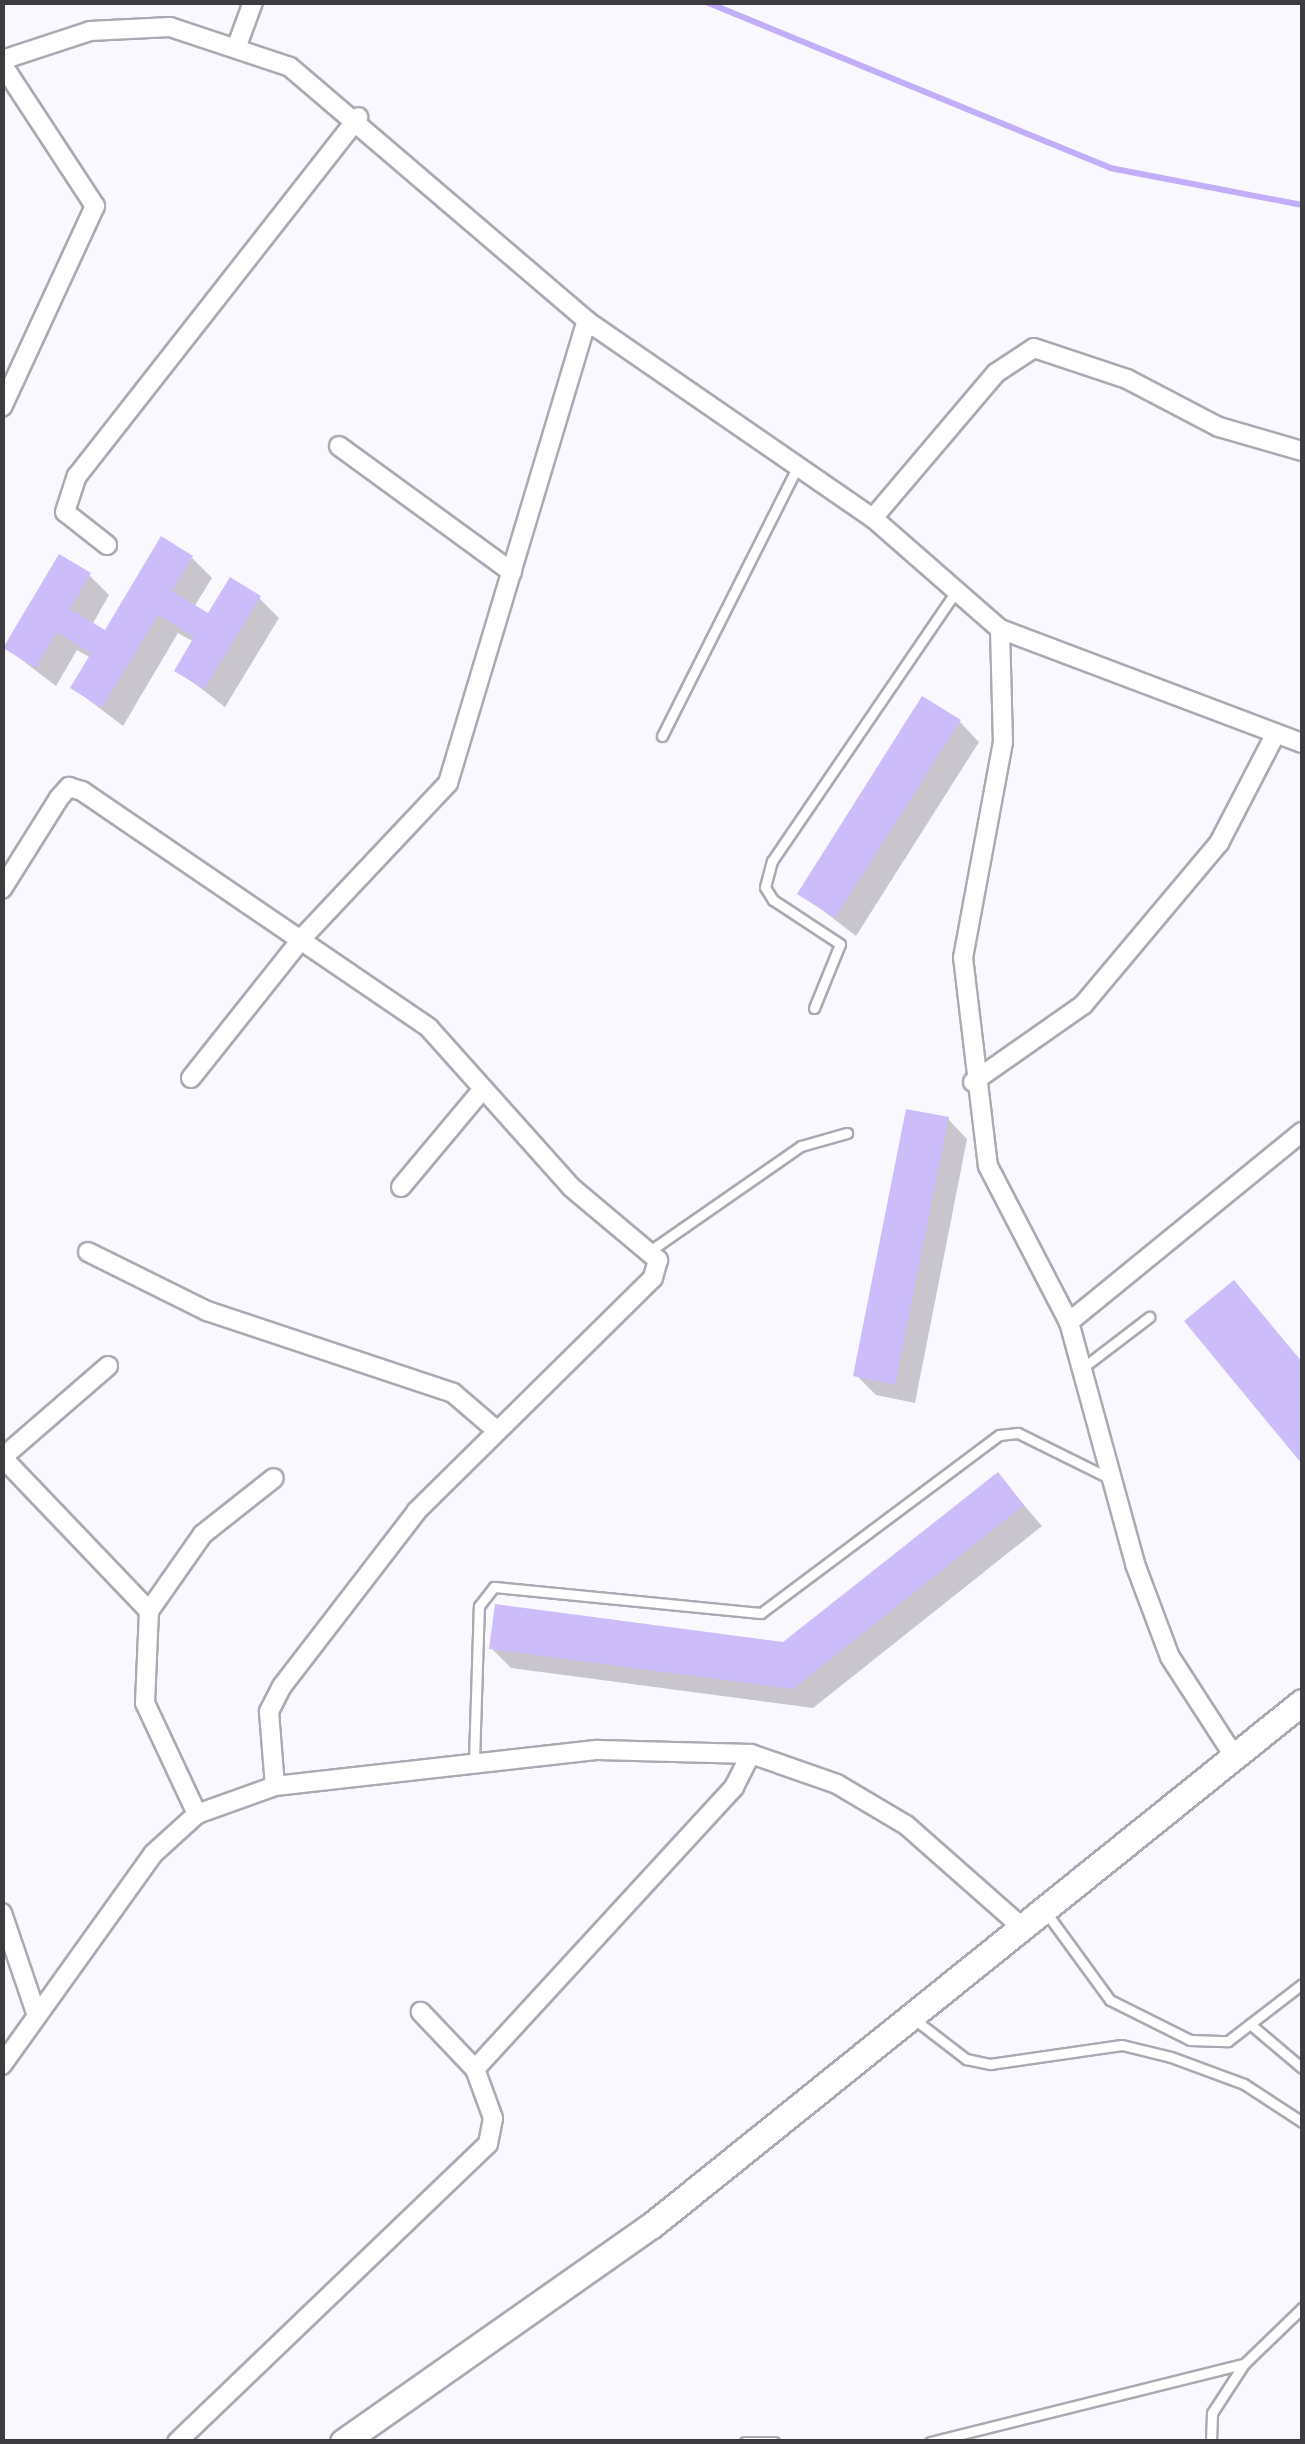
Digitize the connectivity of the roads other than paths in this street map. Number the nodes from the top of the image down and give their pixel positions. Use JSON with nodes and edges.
{"nodes":[{"id":1,"x":254,"y":2,"type":"edge"},
{"id":2,"x":238,"y":43,"type":"junction"},
{"id":3,"x":2,"y":62,"type":"edge"},
{"id":4,"x":358,"y":117,"type":"junction"},
{"id":5,"x":587,"y":321,"type":"junction"},
{"id":6,"x":2,"y":407,"type":"edge"},
{"id":7,"x":339,"y":446,"type":"dead end"},
{"id":8,"x":1302,"y":451,"type":"edge"},
{"id":9,"x":798,"y":466,"type":"junction"},
{"id":10,"x":874,"y":518,"type":"junction"},
{"id":11,"x":107,"y":545,"type":"dead end"},
{"id":12,"x":512,"y":572,"type":"junction"},
{"id":13,"x":957,"y":590,"type":"junction"},
{"id":14,"x":1000,"y":629,"type":"junction"},
{"id":15,"x":662,"y":736,"type":"dead end"},
{"id":16,"x":1274,"y":737,"type":"junction"},
{"id":17,"x":1302,"y":743,"type":"edge"},
{"id":18,"x":2,"y":889,"type":"edge"},
{"id":19,"x":304,"y":936,"type":"junction"},
{"id":20,"x":814,"y":1008,"type":"dead end"},
{"id":21,"x":190,"y":1078,"type":"dead end"},
{"id":22,"x":972,"y":1082,"type":"junction"},
{"id":23,"x":483,"y":1089,"type":"junction"},
{"id":24,"x":1302,"y":1132,"type":"edge"},
{"id":25,"x":847,"y":1133,"type":"dead end"},
{"id":26,"x":400,"y":1187,"type":"dead end"},
{"id":27,"x":654,"y":1248,"type":"junction"},
{"id":28,"x":88,"y":1252,"type":"dead end"},
{"id":29,"x":1149,"y":1317,"type":"dead end"},
{"id":30,"x":1069,"y":1322,"type":"junction"},
{"id":31,"x":108,"y":1366,"type":"dead end"},
{"id":32,"x":1085,"y":1366,"type":"junction"},
{"id":33,"x":495,"y":1429,"type":"junction"},
{"id":34,"x":3,"y":1457,"type":"edge"},
{"id":35,"x":274,"y":1478,"type":"dead end"},
{"id":36,"x":1113,"y":1480,"type":"junction"},
{"id":37,"x":148,"y":1611,"type":"junction"},
{"id":38,"x":1302,"y":1702,"type":"edge"},
{"id":39,"x":751,"y":1754,"type":"junction"},
{"id":40,"x":1234,"y":1756,"type":"junction"},
{"id":41,"x":474,"y":1761,"type":"junction"},
{"id":42,"x":276,"y":1786,"type":"junction"},
{"id":43,"x":197,"y":1814,"type":"junction"},
{"id":44,"x":1045,"y":1911,"type":"junction"},
{"id":45,"x":2,"y":1913,"type":"edge"},
{"id":46,"x":1024,"y":1929,"type":"junction"},
{"id":47,"x":1302,"y":1984,"type":"edge"},
{"id":48,"x":421,"y":2012,"type":"dead end"},
{"id":49,"x":36,"y":2013,"type":"junction"},
{"id":50,"x":912,"y":2018,"type":"junction"},
{"id":51,"x":1250,"y":2024,"type":"junction"},
{"id":52,"x":2,"y":2065,"type":"edge"},
{"id":53,"x":1302,"y":2068,"type":"edge"},
{"id":54,"x":475,"y":2070,"type":"junction"},
{"id":55,"x":1302,"y":2122,"type":"edge"},
{"id":56,"x":1302,"y":2308,"type":"edge"},
{"id":57,"x":1244,"y":2364,"type":"junction"},
{"id":58,"x":177,"y":2442,"type":"edge"},
{"id":59,"x":343,"y":2442,"type":"edge"},
{"id":60,"x":744,"y":2442,"type":"edge"},
{"id":61,"x":774,"y":2442,"type":"edge"},
{"id":62,"x":930,"y":2442,"type":"edge"},
{"id":63,"x":1211,"y":2442,"type":"edge"}],
"edges":[{"from":1,"to":2,"type":"street"},
{"from":2,"to":3,"type":"street"},
{"from":2,"to":4,"type":"street"},
{"from":3,"to":6,"type":"street"},
{"from":4,"to":5,"type":"street"},
{"from":4,"to":11,"type":"street"},
{"from":5,"to":9,"type":"street"},
{"from":5,"to":12,"type":"street"},
{"from":7,"to":12,"type":"street"},
{"from":8,"to":10,"type":"street"},
{"from":9,"to":10,"type":"street"},
{"from":9,"to":15,"type":"lane"},
{"from":10,"to":13,"type":"street"},
{"from":12,"to":19,"type":"street"},
{"from":13,"to":14,"type":"street"},
{"from":13,"to":20,"type":"lane"},
{"from":14,"to":16,"type":"street"},
{"from":14,"to":22,"type":"street"},
{"from":16,"to":17,"type":"street"},
{"from":16,"to":22,"type":"street"},
{"from":18,"to":19,"type":"street"},
{"from":19,"to":21,"type":"street"},
{"from":19,"to":23,"type":"street"},
{"from":22,"to":30,"type":"street"},
{"from":23,"to":26,"type":"street"},
{"from":23,"to":27,"type":"street"},
{"from":24,"to":30,"type":"street"},
{"from":25,"to":27,"type":"lane"},
{"from":27,"to":33,"type":"street"},
{"from":28,"to":33,"type":"street"},
{"from":29,"to":32,"type":"lane"},
{"from":30,"to":32,"type":"street"},
{"from":31,"to":34,"type":"street"},
{"from":32,"to":36,"type":"street"},
{"from":33,"to":42,"type":"street"},
{"from":34,"to":37,"type":"street"},
{"from":35,"to":37,"type":"street"},
{"from":36,"to":40,"type":"street"},
{"from":36,"to":41,"type":"lane"},
{"from":37,"to":43,"type":"street"},
{"from":38,"to":40,"type":"main road"},
{"from":39,"to":41,"type":"street"},
{"from":39,"to":46,"type":"street"},
{"from":39,"to":54,"type":"street"},
{"from":40,"to":44,"type":"main road"},
{"from":41,"to":42,"type":"street"},
{"from":42,"to":43,"type":"street"},
{"from":43,"to":49,"type":"street"},
{"from":44,"to":46,"type":"main road"},
{"from":44,"to":51,"type":"lane"},
{"from":45,"to":49,"type":"street"},
{"from":46,"to":50,"type":"main road"},
{"from":47,"to":51,"type":"lane"},
{"from":48,"to":54,"type":"street"},
{"from":49,"to":52,"type":"street"},
{"from":50,"to":55,"type":"lane"},
{"from":50,"to":59,"type":"main road"},
{"from":51,"to":53,"type":"lane"},
{"from":54,"to":58,"type":"street"},
{"from":56,"to":57,"type":"lane"},
{"from":57,"to":62,"type":"lane"},
{"from":57,"to":63,"type":"lane"},
{"from":60,"to":61,"type":"lane"}]}
